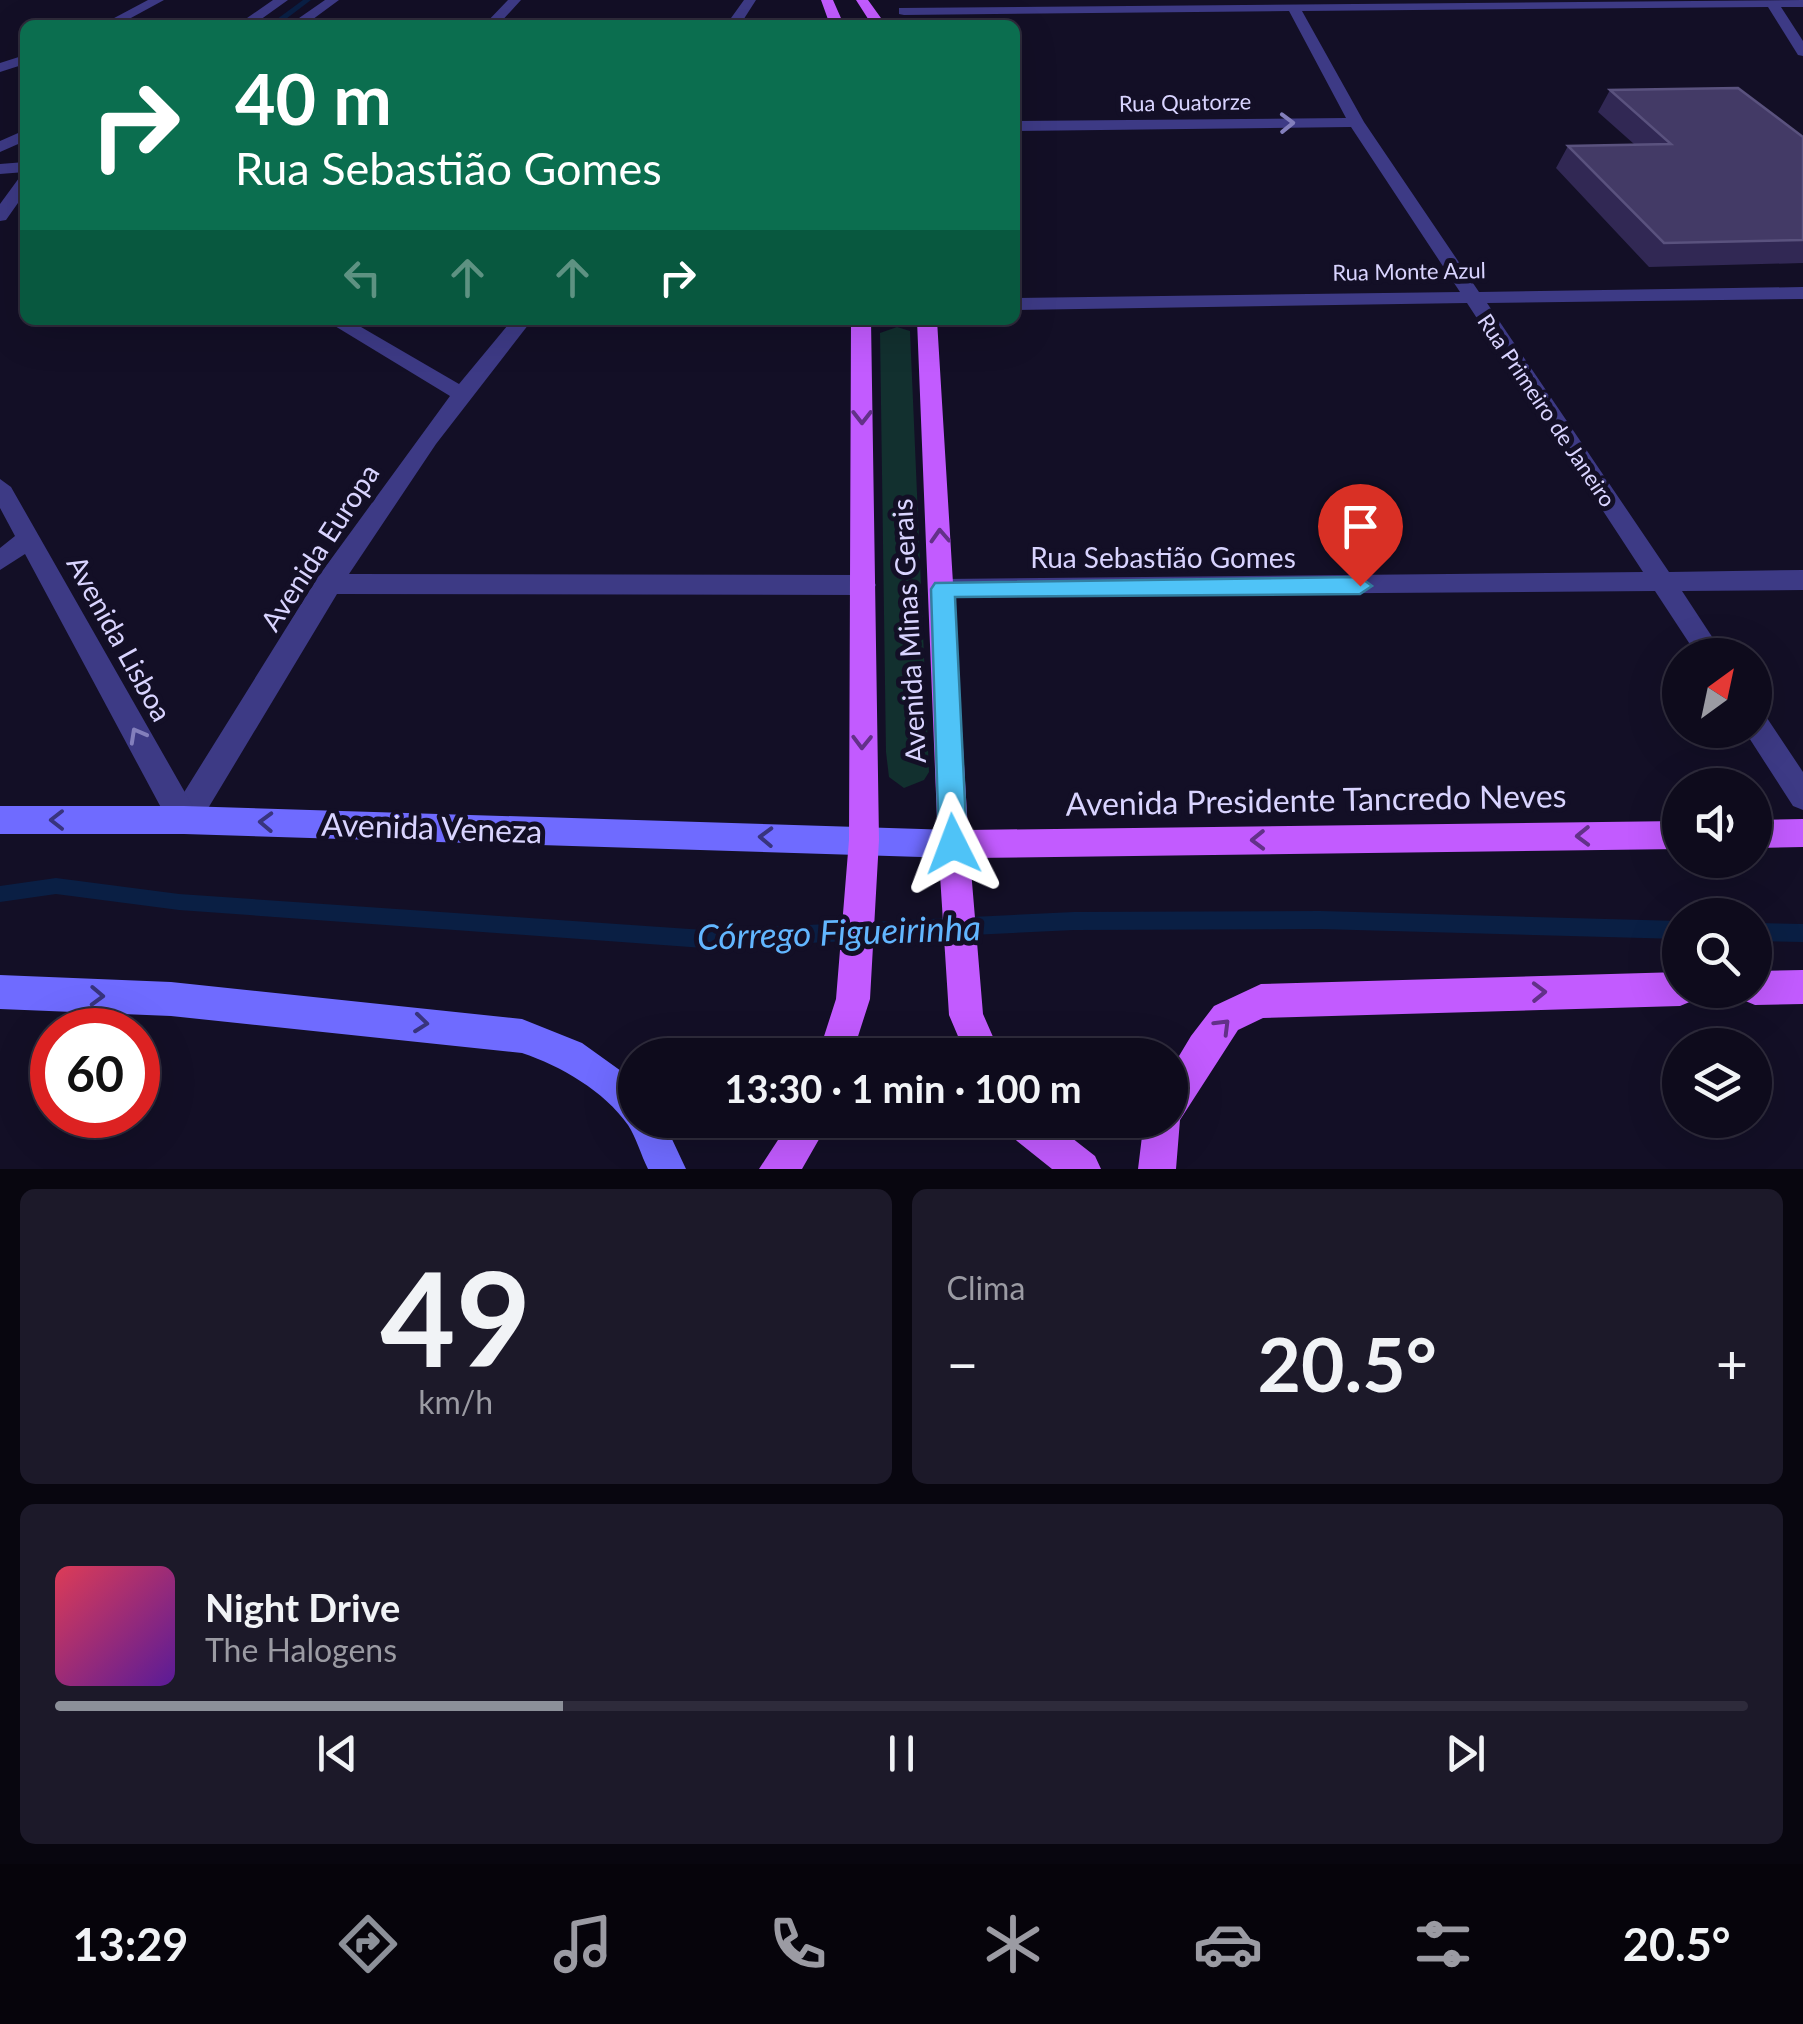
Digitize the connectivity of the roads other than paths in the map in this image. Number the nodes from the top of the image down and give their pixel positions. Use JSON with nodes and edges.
{"nodes":[{"id":1,"x":158,"y":0,"type":"edge"},
{"id":2,"x":282,"y":0,"type":"edge"},
{"id":3,"x":333,"y":0,"type":"edge"},
{"id":4,"x":515,"y":0,"type":"edge"},
{"id":5,"x":1772,"y":3,"type":"junction"},
{"id":6,"x":1803,"y":3,"type":"edge"},
{"id":7,"x":1294,"y":8,"type":"junction"},
{"id":8,"x":904,"y":12,"type":"edge"},
{"id":9,"x":118,"y":20,"type":"edge"},
{"id":10,"x":252,"y":20,"type":"edge"},
{"id":11,"x":303,"y":20,"type":"edge"},
{"id":12,"x":496,"y":20,"type":"edge"},
{"id":13,"x":1803,"y":52,"type":"edge"},
{"id":14,"x":1356,"y":122,"type":"junction"},
{"id":15,"x":1020,"y":126,"type":"edge"},
{"id":16,"x":20,"y":188,"type":"edge"},
{"id":17,"x":0,"y":216,"type":"edge"},
{"id":18,"x":1803,"y":293,"type":"edge"},
{"id":19,"x":1469,"y":295,"type":"junction"},
{"id":20,"x":1020,"y":304,"type":"edge"},
{"id":21,"x":344,"y":325,"type":"edge"},
{"id":22,"x":518,"y":325,"type":"edge"},
{"id":23,"x":861,"y":325,"type":"edge"},
{"id":24,"x":927,"y":325,"type":"edge"},
{"id":25,"x":460,"y":393,"type":"junction"},
{"id":26,"x":0,"y":487,"type":"edge"},
{"id":27,"x":28,"y":538,"type":"junction"},
{"id":28,"x":0,"y":561,"type":"edge"},
{"id":29,"x":1803,"y":580,"type":"edge"},
{"id":30,"x":1664,"y":583,"type":"junction"},
{"id":31,"x":327,"y":584,"type":"junction"},
{"id":32,"x":863,"y":585,"type":"junction"},
{"id":33,"x":943,"y":589,"type":"junction"},
{"id":34,"x":1700,"y":638,"type":"edge"},
{"id":35,"x":1771,"y":748,"type":"edge"},
{"id":36,"x":1803,"y":797,"type":"edge"},
{"id":37,"x":0,"y":820,"type":"edge"},
{"id":38,"x":184,"y":820,"type":"junction"},
{"id":39,"x":1803,"y":833,"type":"edge"},
{"id":40,"x":1662,"y":834,"type":"edge"},
{"id":41,"x":1772,"y":834,"type":"edge"},
{"id":42,"x":864,"y":840,"type":"junction"},
{"id":43,"x":953,"y":844,"type":"junction"},
{"id":44,"x":1803,"y":987,"type":"edge"},
{"id":45,"x":1772,"y":988,"type":"edge"},
{"id":46,"x":1662,"y":990,"type":"edge"},
{"id":47,"x":0,"y":992,"type":"edge"},
{"id":48,"x":840,"y":1038,"type":"edge"},
{"id":49,"x":976,"y":1038,"type":"edge"},
{"id":50,"x":1188,"y":1073,"type":"edge"},
{"id":51,"x":618,"y":1088,"type":"edge"},
{"id":52,"x":652,"y":1138,"type":"edge"},
{"id":53,"x":802,"y":1138,"type":"edge"},
{"id":54,"x":1043,"y":1138,"type":"edge"},
{"id":55,"x":1160,"y":1138,"type":"edge"},
{"id":56,"x":667,"y":1169,"type":"edge"},
{"id":57,"x":778,"y":1169,"type":"edge"},
{"id":58,"x":1082,"y":1169,"type":"edge"},
{"id":59,"x":1157,"y":1169,"type":"edge"}],
"edges":[{"from":1,"to":9,"type":"street"},
{"from":2,"to":10,"type":"street"},
{"from":3,"to":11,"type":"street"},
{"from":4,"to":12,"type":"street"},
{"from":5,"to":6,"type":"street"},
{"from":5,"to":7,"type":"street"},
{"from":5,"to":13,"type":"street"},
{"from":7,"to":8,"type":"street"},
{"from":7,"to":14,"type":"street","name":"Rua Primeiro de Janeiro"},
{"from":15,"to":14,"type":"street","name":"Rua Quatorze","one_way":true},
{"from":14,"to":19,"type":"street","name":"Rua Primeiro de Janeiro"},
{"from":16,"to":17,"type":"street"},
{"from":18,"to":19,"type":"street","name":"Rua Monte Azul"},
{"from":19,"to":20,"type":"street","name":"Rua Monte Azul"},
{"from":19,"to":30,"type":"street","name":"Rua Primeiro de Janeiro"},
{"from":21,"to":25,"type":"street"},
{"from":22,"to":25,"type":"street","name":"Avenida Europa"},
{"from":23,"to":32,"type":"main road","name":"Avenida Minas Gerais","one_way":true},
{"from":33,"to":24,"type":"main road","name":"Avenida Minas Gerais","one_way":true},
{"from":25,"to":31,"type":"street","name":"Avenida Europa"},
{"from":26,"to":27,"type":"street","name":"Avenida Lisboa"},
{"from":27,"to":28,"type":"street"},
{"from":38,"to":27,"type":"street","name":"Avenida Lisboa","one_way":true},
{"from":29,"to":30,"type":"street","name":"Rua Sebastião Gomes"},
{"from":30,"to":33,"type":"street","name":"Rua Sebastião Gomes"},
{"from":30,"to":34,"type":"street","name":"Rua Primeiro de Janeiro"},
{"from":31,"to":32,"type":"street"},
{"from":31,"to":38,"type":"street","name":"Avenida Europa"},
{"from":32,"to":42,"type":"main road","name":"Avenida Minas Gerais","one_way":true},
{"from":33,"to":43,"type":"main road","name":"Avenida Minas Gerais"},
{"from":35,"to":36,"type":"street"},
{"from":38,"to":37,"type":"main road","name":"Avenida Veneza","one_way":true},
{"from":42,"to":38,"type":"main road","name":"Avenida Veneza","one_way":true},
{"from":39,"to":41,"type":"main road"},
{"from":40,"to":43,"type":"main road","name":"Avenida Presidente Tancredo Neves","one_way":true},
{"from":42,"to":43,"type":"main road","name":"Avenida Veneza"},
{"from":42,"to":48,"type":"main road","name":"Avenida Minas Gerais"},
{"from":43,"to":49,"type":"main road","name":"Avenida Minas Gerais"},
{"from":44,"to":45,"type":"main road"},
{"from":50,"to":46,"type":"main road","one_way":true},
{"from":47,"to":51,"type":"main road","one_way":true},
{"from":52,"to":56,"type":"main road"},
{"from":53,"to":57,"type":"main road"},
{"from":54,"to":58,"type":"main road"},
{"from":55,"to":59,"type":"main road"}]}
